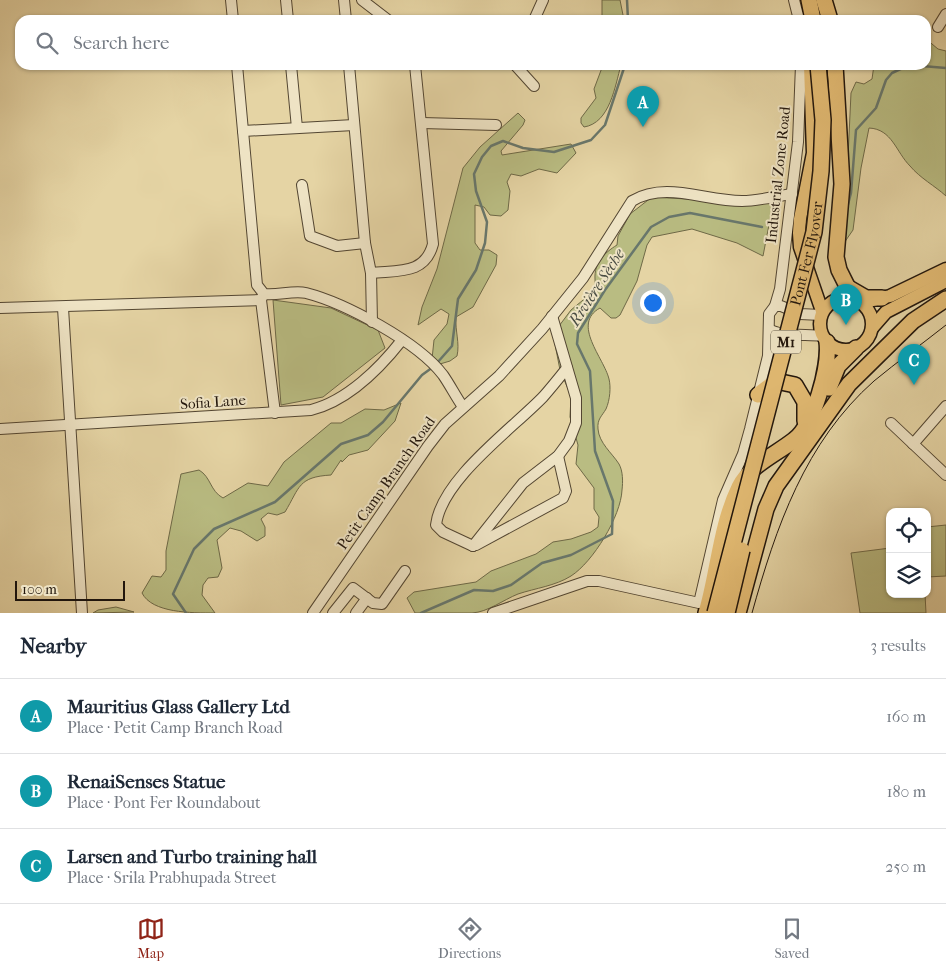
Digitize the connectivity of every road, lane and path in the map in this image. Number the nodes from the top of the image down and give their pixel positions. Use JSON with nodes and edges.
{"nodes":[{"id":1,"x":231,"y":0,"type":"edge"},
{"id":2,"x":286,"y":0,"type":"edge"},
{"id":3,"x":344,"y":0,"type":"edge"},
{"id":4,"x":362,"y":0,"type":"edge"},
{"id":5,"x":543,"y":0,"type":"edge"},
{"id":6,"x":794,"y":0,"type":"edge"},
{"id":7,"x":803,"y":0,"type":"edge"},
{"id":8,"x":809,"y":0,"type":"edge"},
{"id":9,"x":820,"y":0,"type":"edge"},
{"id":10,"x":824,"y":0,"type":"edge"},
{"id":11,"x":946,"y":14,"type":"edge"},
{"id":12,"x":232,"y":15,"type":"edge"},
{"id":13,"x":288,"y":15,"type":"edge"},
{"id":14,"x":346,"y":15,"type":"edge"},
{"id":15,"x":382,"y":15,"type":"edge"},
{"id":16,"x":536,"y":15,"type":"edge"},
{"id":17,"x":798,"y":15,"type":"edge"},
{"id":18,"x":804,"y":15,"type":"edge"},
{"id":19,"x":812,"y":15,"type":"edge"},
{"id":20,"x":822,"y":15,"type":"edge"},
{"id":21,"x":828,"y":15,"type":"edge"},
{"id":22,"x":938,"y":27,"type":"dead end"},
{"id":23,"x":237,"y":70,"type":"edge"},
{"id":24,"x":291,"y":70,"type":"edge"},
{"id":25,"x":349,"y":70,"type":"edge"},
{"id":26,"x":416,"y":70,"type":"edge"},
{"id":27,"x":520,"y":70,"type":"edge"},
{"id":28,"x":801,"y":70,"type":"edge"},
{"id":29,"x":810,"y":70,"type":"edge"},
{"id":30,"x":818,"y":70,"type":"edge"},
{"id":31,"x":826,"y":70,"type":"edge"},
{"id":32,"x":835,"y":70,"type":"edge"},
{"id":33,"x":534,"y":86,"type":"dead end"},
{"id":34,"x":422,"y":122,"type":"junction"},
{"id":35,"x":354,"y":125,"type":"junction"},
{"id":36,"x":496,"y":125,"type":"dead end"},
{"id":37,"x":297,"y":128,"type":"junction"},
{"id":38,"x":243,"y":131,"type":"junction"},
{"id":39,"x":302,"y":185,"type":"dead end"},
{"id":40,"x":792,"y":194,"type":"junction"},
{"id":41,"x":365,"y":242,"type":"junction"},
{"id":42,"x":946,"y":268,"type":"edge"},
{"id":43,"x":371,"y":273,"type":"junction"},
{"id":44,"x":946,"y":281,"type":"edge"},
{"id":45,"x":854,"y":296,"type":"junction"},
{"id":46,"x":262,"y":297,"type":"junction"},
{"id":47,"x":882,"y":298,"type":"joint"},
{"id":48,"x":945,"y":300,"type":"edge"},
{"id":49,"x":780,"y":307,"type":"junction"},
{"id":50,"x":0,"y":308,"type":"edge"},
{"id":51,"x":63,"y":308,"type":"junction"},
{"id":52,"x":822,"y":313,"type":"junction"},
{"id":53,"x":552,"y":316,"type":"junction"},
{"id":54,"x":372,"y":322,"type":"junction"},
{"id":55,"x":872,"y":328,"type":"junction"},
{"id":56,"x":769,"y":329,"type":"junction"},
{"id":57,"x":782,"y":335,"type":"junction"},
{"id":58,"x":824,"y":339,"type":"junction"},
{"id":59,"x":402,"y":340,"type":"junction"},
{"id":60,"x":856,"y":348,"type":"junction"},
{"id":61,"x":768,"y":356,"type":"junction"},
{"id":62,"x":567,"y":368,"type":"junction"},
{"id":63,"x":758,"y":395,"type":"junction"},
{"id":64,"x":946,"y":406,"type":"edge"},
{"id":65,"x":463,"y":407,"type":"junction"},
{"id":66,"x":274,"y":413,"type":"junction"},
{"id":67,"x":891,"y":423,"type":"dead end"},
{"id":68,"x":71,"y":426,"type":"junction"},
{"id":69,"x":805,"y":427,"type":"junction"},
{"id":70,"x":0,"y":429,"type":"edge"},
{"id":71,"x":913,"y":444,"type":"junction"},
{"id":72,"x":558,"y":456,"type":"junction"},
{"id":73,"x":794,"y":461,"type":"junction"},
{"id":74,"x":946,"y":475,"type":"edge"},
{"id":75,"x":473,"y":546,"type":"junction"},
{"id":76,"x":405,"y":571,"type":"dead end"},
{"id":77,"x":367,"y":598,"type":"junction"},
{"id":78,"x":320,"y":603,"type":"junction"},
{"id":79,"x":82,"y":613,"type":"edge"},
{"id":80,"x":313,"y":613,"type":"edge"},
{"id":81,"x":333,"y":613,"type":"edge"},
{"id":82,"x":356,"y":613,"type":"edge"},
{"id":83,"x":493,"y":613,"type":"edge"},
{"id":84,"x":706,"y":613,"type":"edge"},
{"id":85,"x":715,"y":613,"type":"edge"},
{"id":86,"x":727,"y":613,"type":"edge"},
{"id":87,"x":738,"y":613,"type":"edge"}],
"edges":[{"from":1,"to":12,"type":"street"},
{"from":2,"to":13,"type":"street"},
{"from":3,"to":14,"type":"street"},
{"from":4,"to":15,"type":"street"},
{"from":5,"to":16,"type":"street"},
{"from":6,"to":17,"type":"street"},
{"from":7,"to":18,"type":"main road"},
{"from":8,"to":19,"type":"highway"},
{"from":9,"to":20,"type":"highway"},
{"from":10,"to":21,"type":"highway"},
{"from":11,"to":22,"type":"street"},
{"from":23,"to":38,"type":"street"},
{"from":24,"to":37,"type":"street"},
{"from":25,"to":35,"type":"street"},
{"from":26,"to":34,"type":"street"},
{"from":27,"to":33,"type":"street"},
{"from":28,"to":40,"type":"street","name":"Industrial Zone Road"},
{"from":29,"to":52,"type":"main road"},
{"from":30,"to":85,"type":"highway","name":"Pont Fer Flyover","number":"M1","bridge":true},
{"from":31,"to":86,"type":"highway","name":"Pont Fer Flyover","number":"M1","bridge":true},
{"from":32,"to":45,"type":"highway"},
{"from":34,"to":36,"type":"street"},
{"from":34,"to":43,"type":"street"},
{"from":35,"to":37,"type":"street"},
{"from":35,"to":41,"type":"street"},
{"from":37,"to":38,"type":"street"},
{"from":38,"to":46,"type":"street"},
{"from":39,"to":41,"type":"street"},
{"from":40,"to":49,"type":"street","name":"Industrial Zone Road"},
{"from":40,"to":53,"type":"street","name":"Petit Camp Branch Road"},
{"from":41,"to":43,"type":"street"},
{"from":42,"to":47,"type":"main road"},
{"from":43,"to":54,"type":"street"},
{"from":44,"to":55,"type":"main road"},
{"from":45,"to":47,"type":"highway"},
{"from":45,"to":52,"type":"main road"},
{"from":45,"to":55,"type":"main road"},
{"from":46,"to":51,"type":"street"},
{"from":46,"to":54,"type":"street"},
{"from":46,"to":66,"type":"street"},
{"from":48,"to":73,"type":"highway"},
{"from":49,"to":52,"type":"street"},
{"from":49,"to":56,"type":"street"},
{"from":50,"to":51,"type":"street"},
{"from":51,"to":68,"type":"street"},
{"from":52,"to":58,"type":"main road"},
{"from":53,"to":62,"type":"street"},
{"from":53,"to":65,"type":"street","name":"Petit Camp Branch Road"},
{"from":54,"to":59,"type":"street"},
{"from":55,"to":60,"type":"main road"},
{"from":56,"to":57,"type":"street"},
{"from":56,"to":61,"type":"street"},
{"from":57,"to":58,"type":"street"},
{"from":57,"to":61,"type":"street"},
{"from":58,"to":60,"type":"main road"},
{"from":58,"to":69,"type":"highway"},
{"from":59,"to":65,"type":"street"},
{"from":59,"to":66,"type":"street","name":"Sofia Lane"},
{"from":60,"to":73,"type":"highway"},
{"from":61,"to":63,"type":"street"},
{"from":62,"to":72,"type":"street"},
{"from":62,"to":75,"type":"street"},
{"from":63,"to":69,"type":"highway"},
{"from":63,"to":83,"type":"street"},
{"from":64,"to":71,"type":"street"},
{"from":65,"to":78,"type":"street","name":"Petit Camp Branch Road"},
{"from":66,"to":68,"type":"street","name":"Sofia Lane"},
{"from":67,"to":71,"type":"street"},
{"from":68,"to":70,"type":"street","name":"Sofia Lane"},
{"from":68,"to":79,"type":"street"},
{"from":69,"to":84,"type":"highway"},
{"from":71,"to":74,"type":"street"},
{"from":72,"to":75,"type":"street"},
{"from":72,"to":75,"type":"street"},
{"from":73,"to":87,"type":"highway"},
{"from":76,"to":77,"type":"street"},
{"from":77,"to":81,"type":"street"},
{"from":77,"to":82,"type":"street"},
{"from":78,"to":80,"type":"street","name":"Petit Camp Branch Road"},
{"from":78,"to":81,"type":"street"}]}
